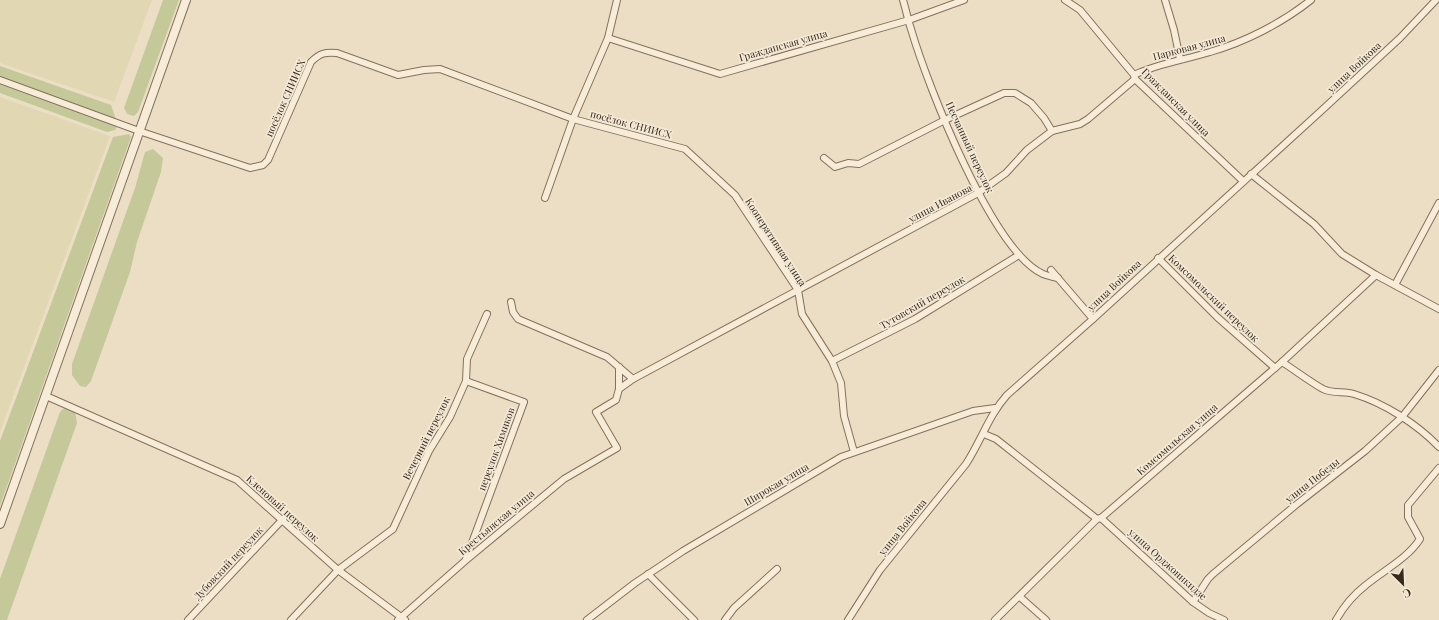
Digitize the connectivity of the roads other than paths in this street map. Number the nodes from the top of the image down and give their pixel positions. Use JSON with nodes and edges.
{"nodes":[{"id":1,"x":186,"y":0,"type":"edge"},
{"id":2,"x":617,"y":0,"type":"edge"},
{"id":3,"x":903,"y":0,"type":"edge"},
{"id":4,"x":964,"y":0,"type":"edge"},
{"id":5,"x":1165,"y":0,"type":"edge"},
{"id":6,"x":1311,"y":0,"type":"edge"},
{"id":7,"x":1436,"y":0,"type":"edge"},
{"id":8,"x":1069,"y":1,"type":"edge"},
{"id":9,"x":909,"y":20,"type":"junction"},
{"id":10,"x":608,"y":38,"type":"junction"},
{"id":11,"x":1180,"y":59,"type":"junction"},
{"id":12,"x":1135,"y":77,"type":"junction"},
{"id":13,"x":0,"y":80,"type":"edge"},
{"id":14,"x":572,"y":118,"type":"junction"},
{"id":15,"x":944,"y":120,"type":"junction"},
{"id":16,"x":139,"y":131,"type":"junction"},
{"id":17,"x":1052,"y":131,"type":"junction"},
{"id":18,"x":685,"y":149,"type":"joint"},
{"id":19,"x":824,"y":158,"type":"dead end"},
{"id":20,"x":1251,"y":174,"type":"junction"},
{"id":21,"x":1243,"y":181,"type":"junction"},
{"id":22,"x":978,"y":194,"type":"junction"},
{"id":23,"x":545,"y":198,"type":"dead end"},
{"id":24,"x":1439,"y":203,"type":"edge"},
{"id":25,"x":1019,"y":255,"type":"junction"},
{"id":26,"x":1158,"y":258,"type":"junction"},
{"id":27,"x":1051,"y":270,"type":"dead end"},
{"id":28,"x":1376,"y":275,"type":"junction"},
{"id":29,"x":1058,"y":278,"type":"junction"},
{"id":30,"x":1395,"y":285,"type":"junction"},
{"id":31,"x":798,"y":290,"type":"junction"},
{"id":32,"x":511,"y":302,"type":"dead end"},
{"id":33,"x":1439,"y":309,"type":"edge"},
{"id":34,"x":487,"y":314,"type":"dead end"},
{"id":35,"x":1093,"y":319,"type":"junction"},
{"id":36,"x":832,"y":361,"type":"junction"},
{"id":37,"x":1282,"y":362,"type":"junction"},
{"id":38,"x":620,"y":368,"type":"junction"},
{"id":39,"x":1275,"y":368,"type":"junction"},
{"id":40,"x":1439,"y":370,"type":"edge"},
{"id":41,"x":633,"y":379,"type":"junction"},
{"id":42,"x":466,"y":381,"type":"junction"},
{"id":43,"x":619,"y":388,"type":"junction"},
{"id":44,"x":46,"y":396,"type":"junction"},
{"id":45,"x":996,"y":408,"type":"junction"},
{"id":46,"x":1402,"y":418,"type":"junction"},
{"id":47,"x":984,"y":434,"type":"junction"},
{"id":48,"x":1439,"y":447,"type":"edge"},
{"id":49,"x":854,"y":452,"type":"junction"},
{"id":50,"x":1439,"y":468,"type":"edge"},
{"id":51,"x":1099,"y":518,"type":"junction"},
{"id":52,"x":283,"y":519,"type":"junction"},
{"id":53,"x":0,"y":524,"type":"edge"},
{"id":54,"x":466,"y":561,"type":"junction"},
{"id":55,"x":777,"y":569,"type":"dead end"},
{"id":56,"x":338,"y":570,"type":"junction"},
{"id":57,"x":648,"y":574,"type":"junction"},
{"id":58,"x":1020,"y":597,"type":"junction"},
{"id":59,"x":1193,"y":602,"type":"junction"},
{"id":60,"x":401,"y":619,"type":"edge"},
{"id":61,"x":188,"y":620,"type":"edge"},
{"id":62,"x":291,"y":620,"type":"edge"},
{"id":63,"x":587,"y":620,"type":"edge"},
{"id":64,"x":694,"y":620,"type":"edge"},
{"id":65,"x":725,"y":620,"type":"edge"},
{"id":66,"x":848,"y":620,"type":"edge"},
{"id":67,"x":995,"y":620,"type":"edge"},
{"id":68,"x":1046,"y":620,"type":"edge"},
{"id":69,"x":1224,"y":620,"type":"edge"},
{"id":70,"x":1336,"y":620,"type":"edge"}],
"edges":[{"from":1,"to":16,"type":"street"},
{"from":2,"to":10,"type":"street","name":"посёлок СНИИСХ"},
{"from":3,"to":9,"type":"street","name":"Песчанный переулок"},
{"from":4,"to":9,"type":"street","name":"Гражданская улица"},
{"from":5,"to":11,"type":"street"},
{"from":6,"to":11,"type":"street","name":"Парковая улица"},
{"from":7,"to":20,"type":"street","name":"улица Войкова"},
{"from":8,"to":12,"type":"street","name":"Гражданская улица"},
{"from":9,"to":10,"type":"street","name":"Гражданская улица"},
{"from":9,"to":15,"type":"street","name":"Песчанный переулок"},
{"from":10,"to":14,"type":"street","name":"посёлок СНИИСХ"},
{"from":11,"to":12,"type":"street","name":"Парковая улица"},
{"from":12,"to":17,"type":"street","name":"улица Иванова"},
{"from":12,"to":21,"type":"street","name":"Гражданская улица"},
{"from":13,"to":16,"type":"street"},
{"from":14,"to":16,"type":"street","name":"посёлок СНИИСХ"},
{"from":14,"to":18,"type":"street","name":"посёлок СНИИСХ"},
{"from":14,"to":23,"type":"street","name":"посёлок СНИИСХ"},
{"from":15,"to":17,"type":"street"},
{"from":15,"to":19,"type":"street"},
{"from":15,"to":22,"type":"street","name":"Песчанный переулок"},
{"from":16,"to":44,"type":"street"},
{"from":17,"to":22,"type":"street","name":"улица Иванова"},
{"from":18,"to":31,"type":"street","name":"Кооперативная улица"},
{"from":20,"to":21,"type":"street","name":"улица Войкова"},
{"from":20,"to":28,"type":"street"},
{"from":21,"to":26,"type":"street","name":"улица Войкова"},
{"from":22,"to":25,"type":"street","name":"Песчанный переулок"},
{"from":22,"to":31,"type":"street","name":"улица Иванова"},
{"from":24,"to":30,"type":"street"},
{"from":25,"to":29,"type":"street","name":"Песчанный переулок"},
{"from":25,"to":36,"type":"street","name":"Тутовский переулок"},
{"from":26,"to":35,"type":"street","name":"улица Войкова"},
{"from":26,"to":39,"type":"street","name":"Комсомольский переулок"},
{"from":27,"to":29,"type":"street"},
{"from":28,"to":30,"type":"street"},
{"from":28,"to":37,"type":"street","name":"Комсомольская улица"},
{"from":29,"to":35,"type":"street"},
{"from":30,"to":33,"type":"street"},
{"from":31,"to":36,"type":"street","name":"Кооперативная улица"},
{"from":31,"to":41,"type":"street","name":"улица Иванова"},
{"from":32,"to":38,"type":"street"},
{"from":34,"to":42,"type":"street","name":"Вечерний переулок"},
{"from":35,"to":45,"type":"street","name":"улица Войкова"},
{"from":36,"to":49,"type":"street","name":"Кооперативная улица"},
{"from":37,"to":39,"type":"street","name":"Комсомольская улица"},
{"from":37,"to":46,"type":"street"},
{"from":38,"to":41,"type":"street"},
{"from":38,"to":43,"type":"street"},
{"from":39,"to":51,"type":"street","name":"Комсомольская улица"},
{"from":40,"to":46,"type":"street","name":"улица Победы"},
{"from":41,"to":43,"type":"street","name":"улица Иванова"},
{"from":42,"to":54,"type":"street","name":"переулок Химиков"},
{"from":42,"to":56,"type":"street","name":"Вечерний переулок"},
{"from":43,"to":54,"type":"street","name":"Крестьянская улица"},
{"from":44,"to":52,"type":"street","name":"Кленовый переулок"},
{"from":44,"to":53,"type":"street"},
{"from":45,"to":47,"type":"street","name":"улица Войкова"},
{"from":45,"to":49,"type":"street","name":"Широкая улица"},
{"from":46,"to":48,"type":"street"},
{"from":46,"to":59,"type":"street","name":"улица Победы"},
{"from":47,"to":51,"type":"street","name":"улица Орджоникидзе"},
{"from":47,"to":66,"type":"street","name":"улица Войкова"},
{"from":49,"to":57,"type":"street","name":"Широкая улица"},
{"from":50,"to":70,"type":"street"},
{"from":51,"to":58,"type":"street","name":"Комсомольская улица"},
{"from":51,"to":59,"type":"street","name":"улица Орджоникидзе"},
{"from":52,"to":56,"type":"street","name":"Кленовый переулок"},
{"from":52,"to":61,"type":"street","name":"Дубовский переулок"},
{"from":54,"to":60,"type":"street","name":"Крестьянская улица"},
{"from":55,"to":65,"type":"street"},
{"from":56,"to":60,"type":"street","name":"Кленовый переулок"},
{"from":56,"to":62,"type":"street","name":"Вечерний переулок"},
{"from":57,"to":63,"type":"street","name":"Широкая улица"},
{"from":57,"to":64,"type":"street"},
{"from":58,"to":67,"type":"street","name":"Комсомольская улица"},
{"from":58,"to":68,"type":"street"},
{"from":59,"to":69,"type":"street","name":"улица Орджоникидзе"}]}
